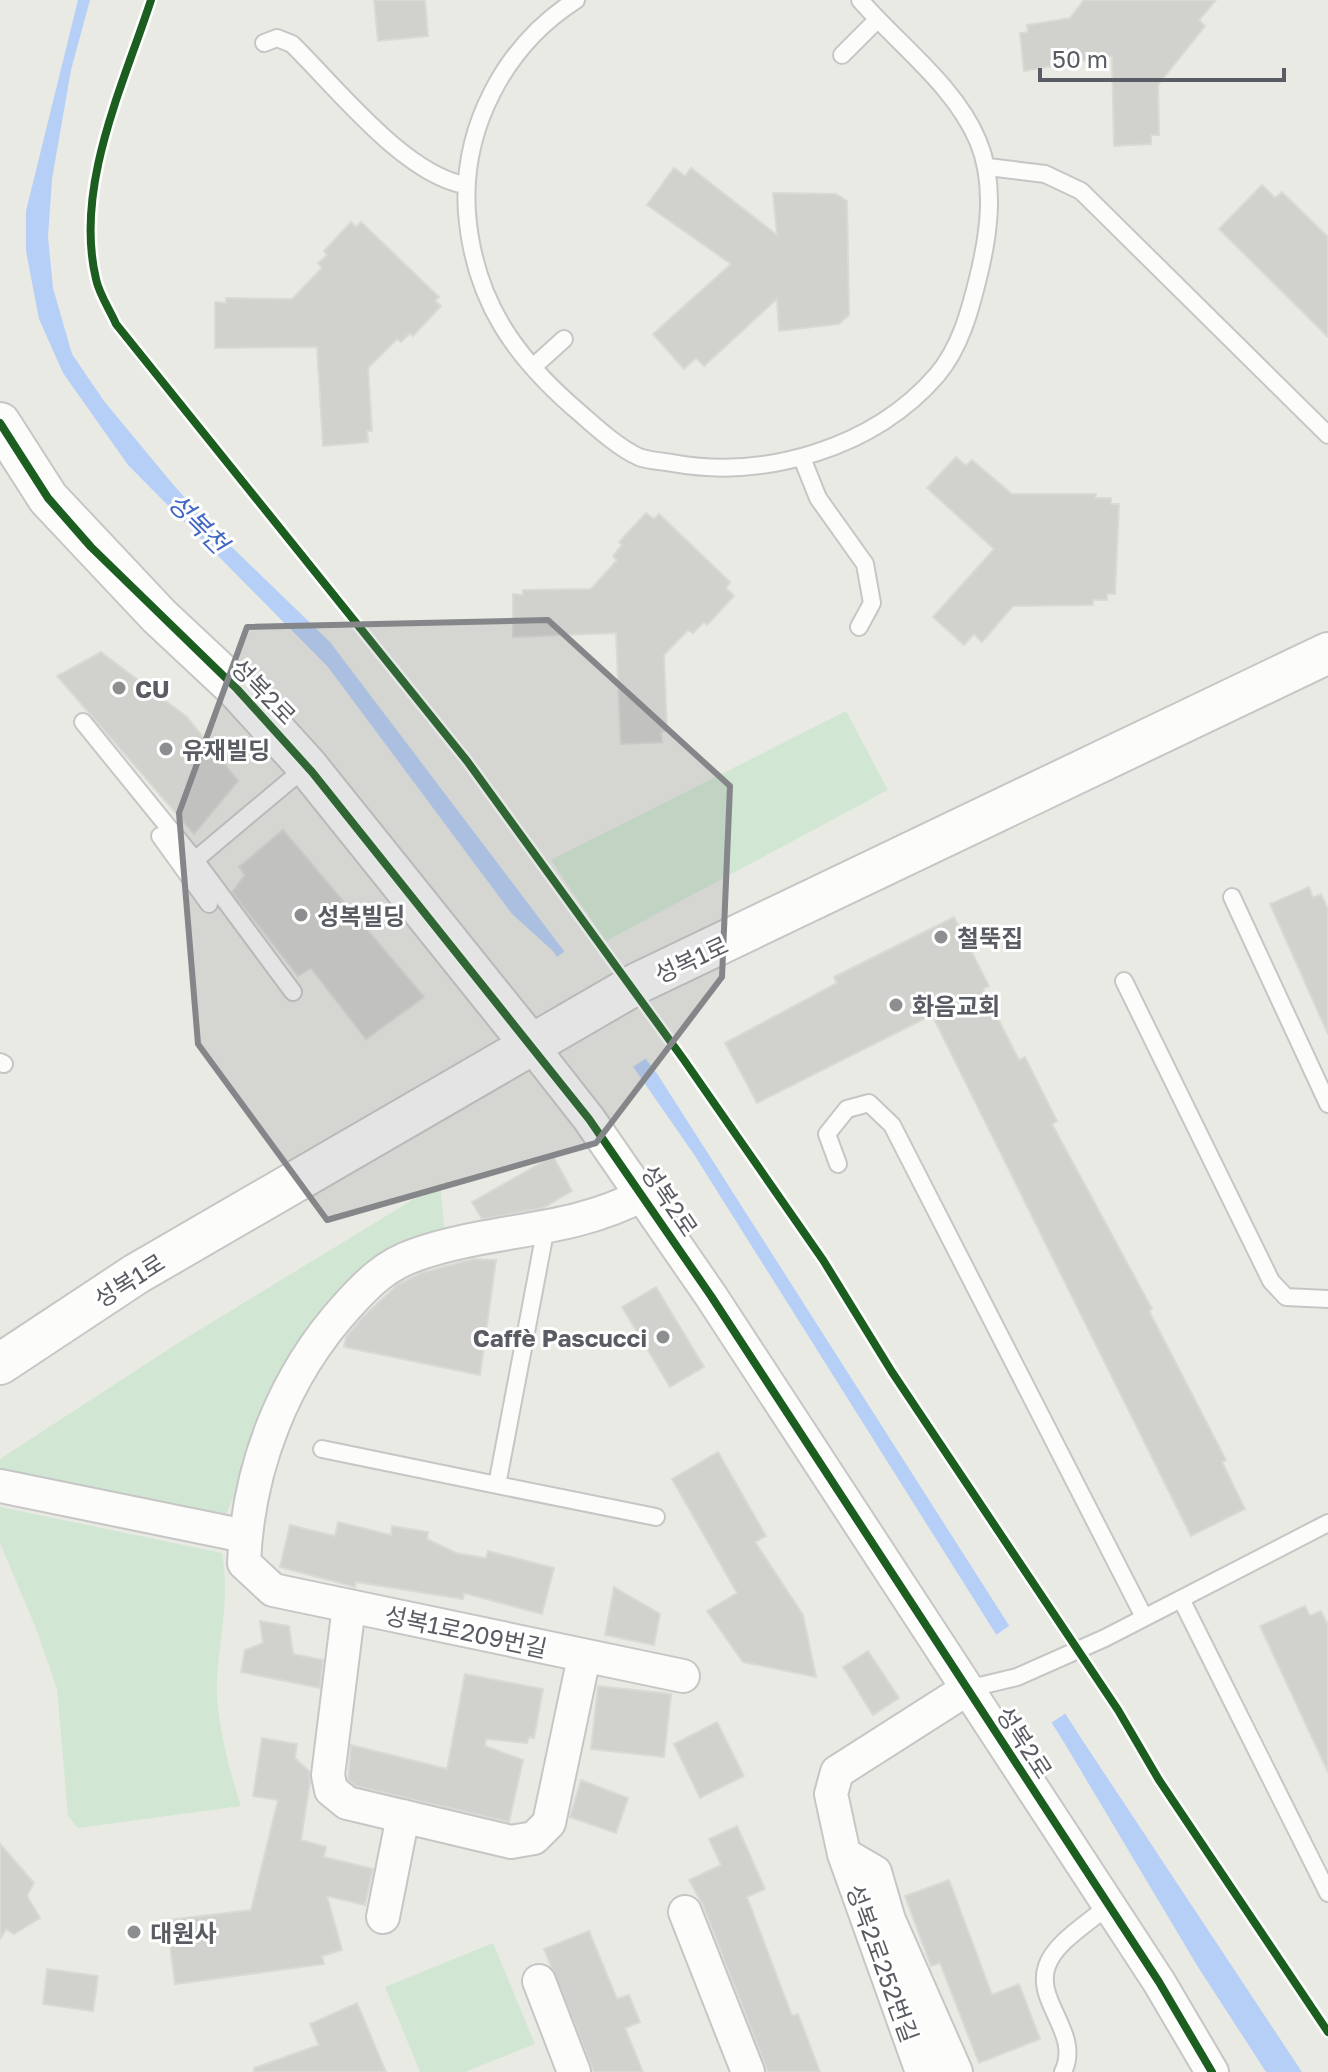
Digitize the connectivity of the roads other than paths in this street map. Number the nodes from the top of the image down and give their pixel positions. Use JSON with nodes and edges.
{"nodes":[{"id":1,"x":576,"y":0,"type":"edge"},
{"id":2,"x":860,"y":0,"type":"edge"},
{"id":3,"x":877,"y":20,"type":"junction"},
{"id":4,"x":264,"y":43,"type":"dead end"},
{"id":5,"x":842,"y":55,"type":"dead end"},
{"id":6,"x":988,"y":167,"type":"junction"},
{"id":7,"x":465,"y":185,"type":"junction"},
{"id":8,"x":564,"y":339,"type":"dead end"},
{"id":9,"x":533,"y":367,"type":"junction"},
{"id":10,"x":1328,"y":435,"type":"edge"},
{"id":11,"x":3,"y":436,"type":"edge"},
{"id":12,"x":802,"y":458,"type":"junction"},
{"id":13,"x":859,"y":627,"type":"dead end"},
{"id":14,"x":1328,"y":653,"type":"edge"},
{"id":15,"x":83,"y":722,"type":"dead end"},
{"id":16,"x":307,"y":766,"type":"junction"},
{"id":17,"x":160,"y":836,"type":"dead end"},
{"id":18,"x":189,"y":865,"type":"junction"},
{"id":19,"x":1232,"y":897,"type":"dead end"},
{"id":20,"x":209,"y":904,"type":"dead end"},
{"id":21,"x":1124,"y":981,"type":"dead end"},
{"id":22,"x":293,"y":992,"type":"dead end"},
{"id":23,"x":531,"y":1045,"type":"junction"},
{"id":24,"x":1328,"y":1104,"type":"edge"},
{"id":25,"x":838,"y":1164,"type":"dead end"},
{"id":26,"x":642,"y":1195,"type":"junction"},
{"id":27,"x":546,"y":1227,"type":"junction"},
{"id":28,"x":1328,"y":1299,"type":"edge"},
{"id":29,"x":0,"y":1364,"type":"edge"},
{"id":30,"x":286,"y":1396,"type":"joint"},
{"id":31,"x":322,"y":1449,"type":"dead end"},
{"id":32,"x":497,"y":1485,"type":"junction"},
{"id":33,"x":0,"y":1486,"type":"edge"},
{"id":34,"x":656,"y":1517,"type":"dead end"},
{"id":35,"x":1328,"y":1523,"type":"edge"},
{"id":36,"x":245,"y":1536,"type":"junction"},
{"id":37,"x":1181,"y":1599,"type":"junction"},
{"id":38,"x":349,"y":1606,"type":"junction"},
{"id":39,"x":1144,"y":1617,"type":"junction"},
{"id":40,"x":584,"y":1657,"type":"junction"},
{"id":41,"x":683,"y":1676,"type":"dead end"},
{"id":42,"x":967,"y":1689,"type":"junction"},
{"id":43,"x":403,"y":1816,"type":"junction"},
{"id":44,"x":844,"y":1854,"type":"junction"},
{"id":45,"x":1328,"y":1893,"type":"edge"},
{"id":46,"x":1109,"y":1905,"type":"junction"},
{"id":47,"x":685,"y":1912,"type":"dead end"},
{"id":48,"x":383,"y":1917,"type":"dead end"},
{"id":49,"x":539,"y":1981,"type":"dead end"},
{"id":50,"x":574,"y":2072,"type":"edge"},
{"id":51,"x":748,"y":2072,"type":"edge"},
{"id":52,"x":922,"y":2072,"type":"edge"},
{"id":53,"x":956,"y":2072,"type":"edge"},
{"id":54,"x":1063,"y":2072,"type":"edge"},
{"id":55,"x":1212,"y":2072,"type":"edge"}],
"edges":[{"from":1,"to":7,"type":"lane"},
{"from":2,"to":3,"type":"lane"},
{"from":3,"to":5,"type":"lane"},
{"from":3,"to":6,"type":"lane"},
{"from":4,"to":7,"type":"lane"},
{"from":6,"to":10,"type":"lane"},
{"from":6,"to":12,"type":"lane"},
{"from":7,"to":9,"type":"lane"},
{"from":8,"to":9,"type":"lane"},
{"from":9,"to":12,"type":"lane"},
{"from":11,"to":16,"type":"street","name":"성복2로"},
{"from":12,"to":13,"type":"lane"},
{"from":14,"to":23,"type":"street","name":"성복1로"},
{"from":15,"to":18,"type":"lane"},
{"from":16,"to":18,"type":"lane"},
{"from":16,"to":23,"type":"street","name":"성복2로"},
{"from":17,"to":18,"type":"lane"},
{"from":18,"to":20,"type":"lane"},
{"from":18,"to":22,"type":"lane"},
{"from":19,"to":24,"type":"lane"},
{"from":21,"to":28,"type":"lane"},
{"from":23,"to":26,"type":"street","name":"성복2로"},
{"from":23,"to":29,"type":"street","name":"성복1로"},
{"from":25,"to":39,"type":"lane"},
{"from":26,"to":27,"type":"street","name":"성복2로"},
{"from":26,"to":42,"type":"street","name":"성복2로"},
{"from":27,"to":30,"type":"street","name":"성복2로"},
{"from":27,"to":32,"type":"lane"},
{"from":30,"to":36,"type":"street","name":"성복1로209번길"},
{"from":31,"to":32,"type":"lane"},
{"from":32,"to":34,"type":"lane"},
{"from":33,"to":36,"type":"street"},
{"from":35,"to":37,"type":"lane"},
{"from":36,"to":38,"type":"street","name":"성복1로209번길"},
{"from":37,"to":39,"type":"lane"},
{"from":37,"to":45,"type":"lane"},
{"from":38,"to":40,"type":"street","name":"성복1로209번길"},
{"from":38,"to":43,"type":"street","name":"성복1로209번길"},
{"from":39,"to":42,"type":"lane"},
{"from":40,"to":41,"type":"street","name":"성복1로209번길"},
{"from":40,"to":43,"type":"street","name":"성복1로209번길"},
{"from":42,"to":44,"type":"street"},
{"from":42,"to":46,"type":"street","name":"성복2로"},
{"from":43,"to":48,"type":"street"},
{"from":44,"to":52,"type":"street","name":"성복2로252번길"},
{"from":44,"to":53,"type":"street"},
{"from":46,"to":54,"type":"lane"},
{"from":46,"to":55,"type":"street","name":"성복2로"},
{"from":47,"to":51,"type":"street"},
{"from":49,"to":50,"type":"street"}]}
